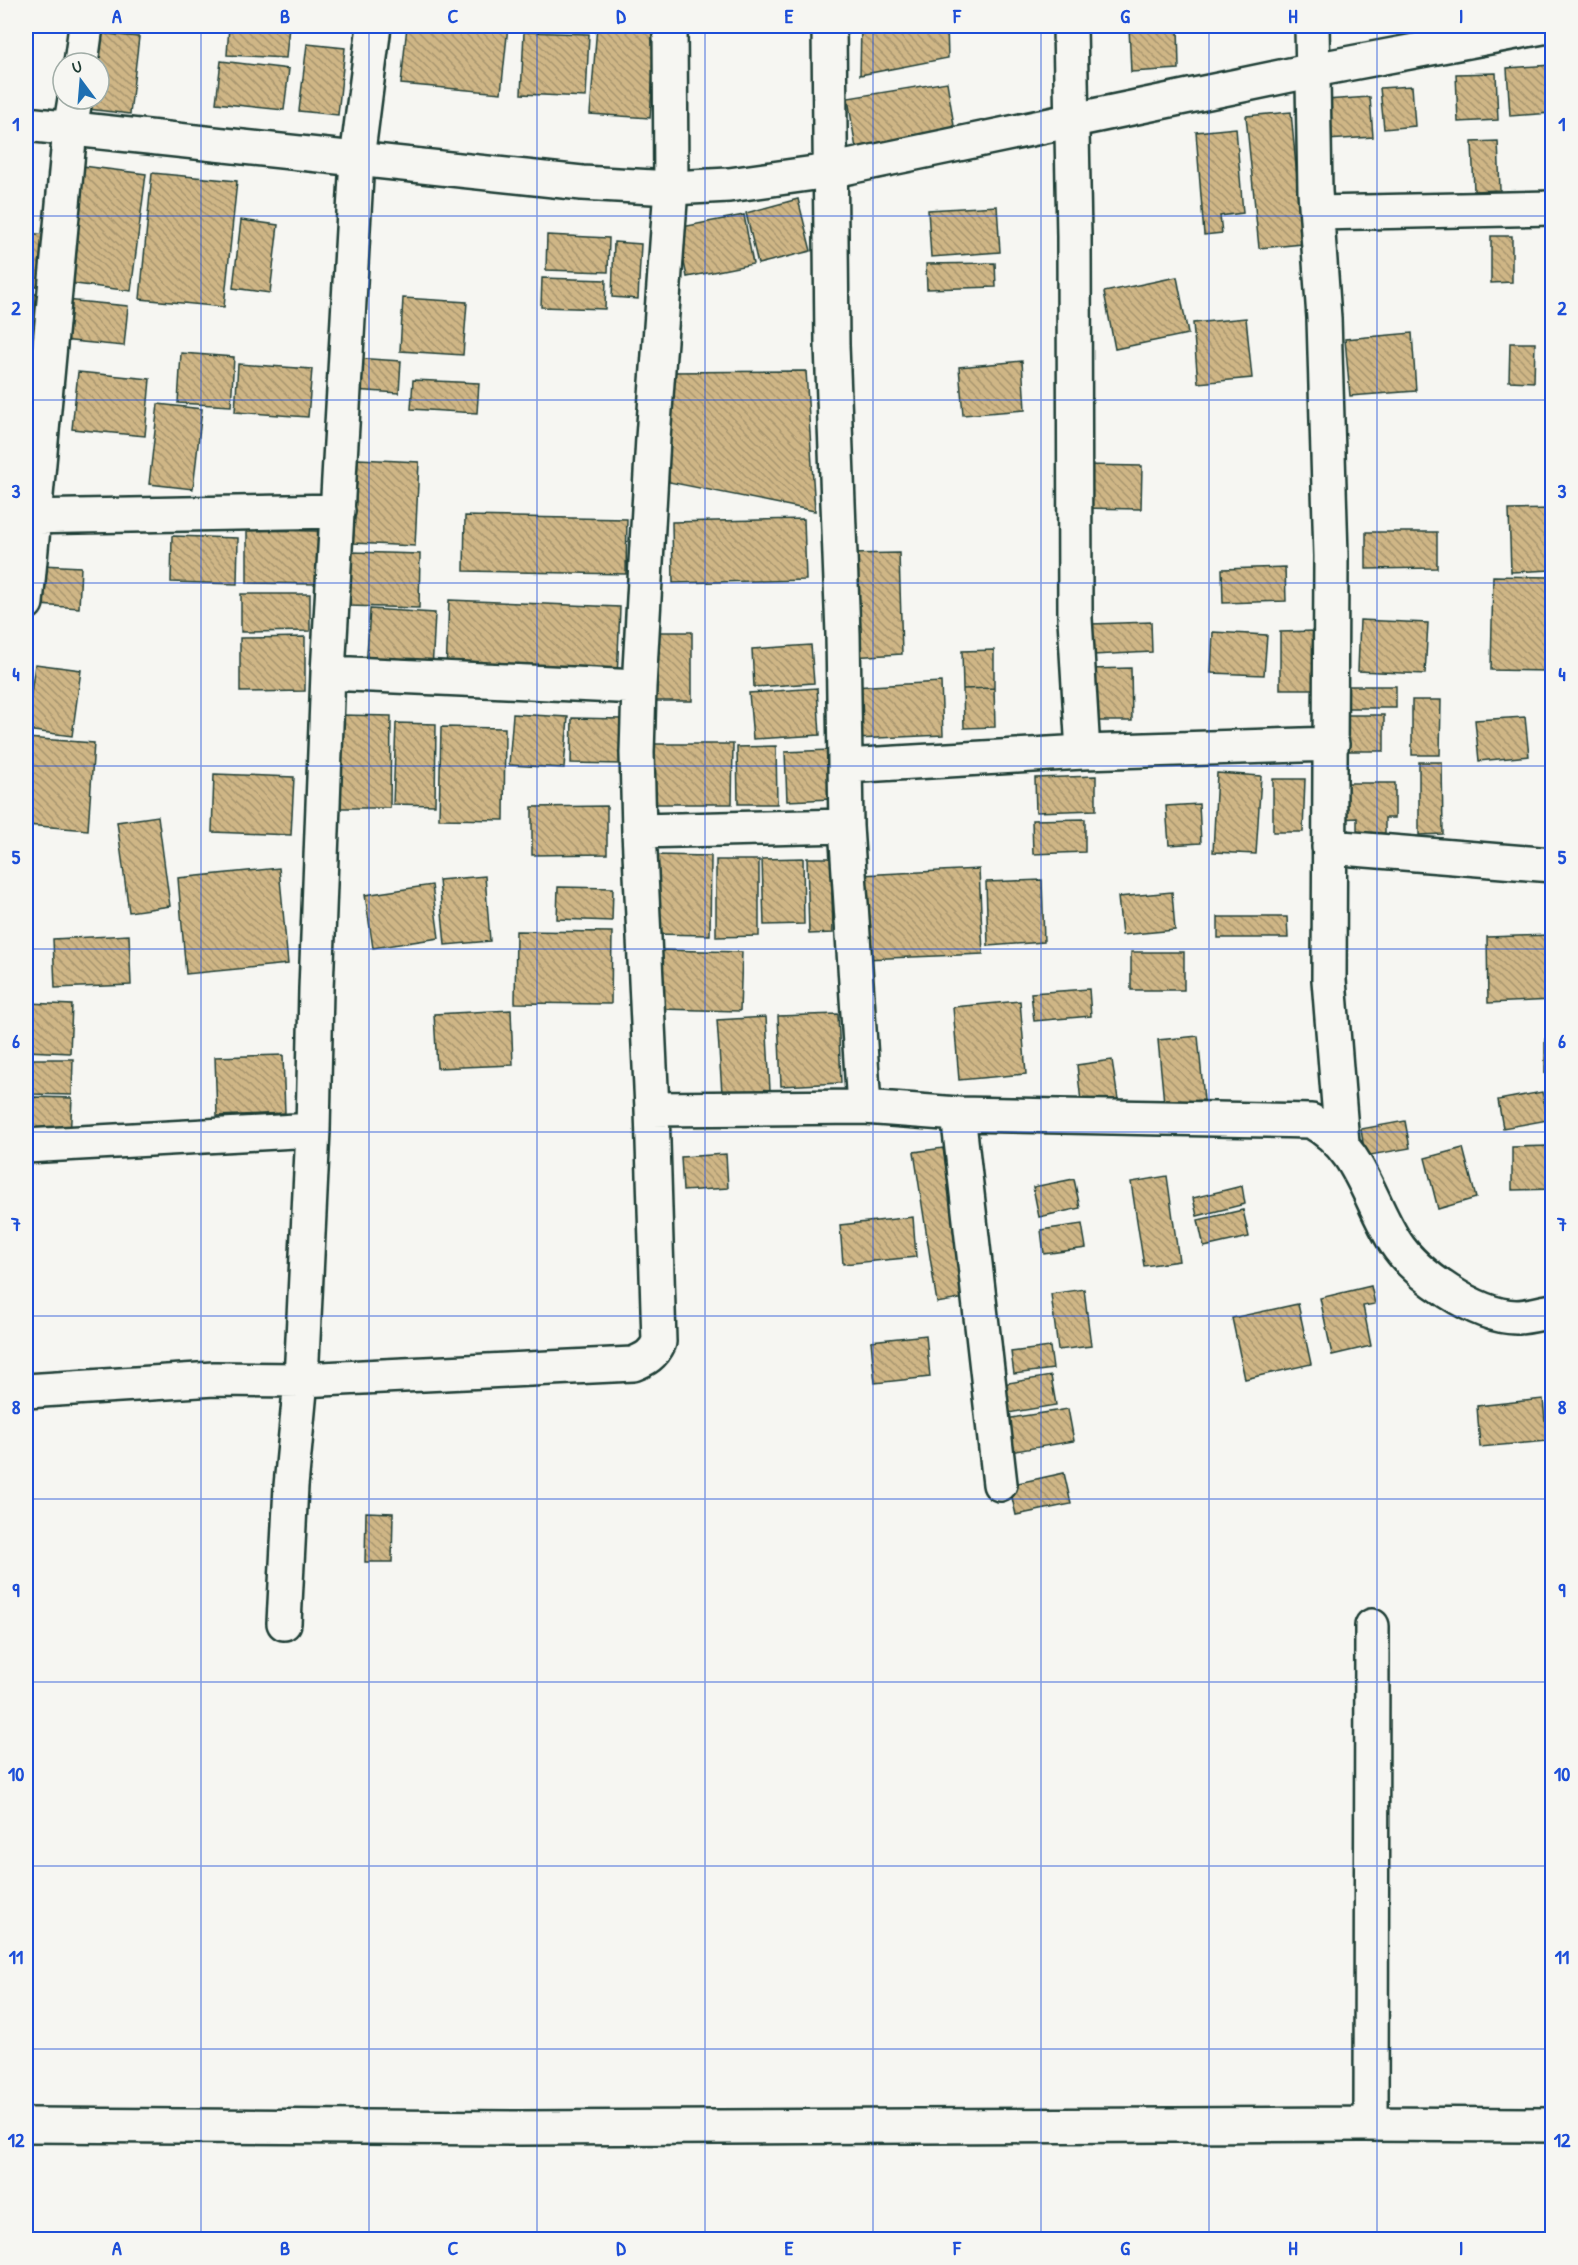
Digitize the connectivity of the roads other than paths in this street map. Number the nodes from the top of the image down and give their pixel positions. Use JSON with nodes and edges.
{"nodes":[{"id":1,"x":86,"y":26,"type":"edge"},
{"id":2,"x":374,"y":26,"type":"edge"},
{"id":3,"x":670,"y":26,"type":"edge"},
{"id":4,"x":829,"y":26,"type":"edge"},
{"id":5,"x":1070,"y":26,"type":"edge"},
{"id":6,"x":1312,"y":26,"type":"edge"},
{"id":7,"x":1548,"y":26,"type":"edge"},
{"id":8,"x":83,"y":51,"type":"edge"},
{"id":9,"x":1314,"y":70,"type":"junction"},
{"id":10,"x":73,"y":114,"type":"edge"},
{"id":11,"x":1072,"y":121,"type":"junction"},
{"id":12,"x":26,"y":124,"type":"edge"},
{"id":13,"x":357,"y":159,"type":"junction"},
{"id":14,"x":829,"y":171,"type":"junction"},
{"id":15,"x":671,"y":188,"type":"junction"},
{"id":16,"x":1552,"y":208,"type":"edge"},
{"id":17,"x":1317,"y":213,"type":"junction"},
{"id":18,"x":338,"y":511,"type":"junction"},
{"id":19,"x":29,"y":517,"type":"edge"},
{"id":20,"x":26,"y":603,"type":"edge"},
{"id":21,"x":328,"y":673,"type":"junction"},
{"id":22,"x":639,"y":687,"type":"junction"},
{"id":23,"x":1332,"y":744,"type":"junction"},
{"id":24,"x":1083,"y":752,"type":"junction"},
{"id":25,"x":844,"y":766,"type":"junction"},
{"id":26,"x":846,"y":826,"type":"junction"},
{"id":27,"x":639,"y":831,"type":"junction"},
{"id":28,"x":1329,"y":848,"type":"junction"},
{"id":29,"x":1552,"y":865,"type":"edge"},
{"id":30,"x":864,"y":1107,"type":"junction"},
{"id":31,"x":652,"y":1109,"type":"junction"},
{"id":32,"x":958,"y":1114,"type":"junction"},
{"id":33,"x":313,"y":1130,"type":"junction"},
{"id":34,"x":1342,"y":1143,"type":"junction"},
{"id":35,"x":26,"y":1146,"type":"edge"},
{"id":36,"x":1552,"y":1311,"type":"edge"},
{"id":37,"x":301,"y":1380,"type":"junction"},
{"id":38,"x":26,"y":1391,"type":"edge"},
{"id":39,"x":1000,"y":1484,"type":"dead end"},
{"id":40,"x":284,"y":1623,"type":"dead end"},
{"id":41,"x":1372,"y":1626,"type":"dead end"},
{"id":42,"x":1371,"y":2124,"type":"junction"},
{"id":43,"x":26,"y":2125,"type":"edge"},
{"id":44,"x":1552,"y":2125,"type":"edge"}],
"edges":[{"from":1,"to":8,"type":"street"},
{"from":2,"to":13,"type":"street"},
{"from":3,"to":15,"type":"street"},
{"from":4,"to":14,"type":"street"},
{"from":5,"to":11,"type":"street"},
{"from":6,"to":9,"type":"street"},
{"from":7,"to":9,"type":"street"},
{"from":9,"to":11,"type":"street"},
{"from":9,"to":17,"type":"street"},
{"from":10,"to":12,"type":"street"},
{"from":10,"to":13,"type":"street"},
{"from":10,"to":19,"type":"street"},
{"from":11,"to":14,"type":"street"},
{"from":11,"to":24,"type":"street"},
{"from":13,"to":15,"type":"street"},
{"from":13,"to":18,"type":"street"},
{"from":14,"to":15,"type":"street"},
{"from":14,"to":25,"type":"street"},
{"from":15,"to":22,"type":"street"},
{"from":16,"to":17,"type":"street"},
{"from":17,"to":23,"type":"street"},
{"from":18,"to":19,"type":"street"},
{"from":18,"to":21,"type":"street"},
{"from":19,"to":20,"type":"street"},
{"from":21,"to":22,"type":"street"},
{"from":21,"to":33,"type":"street"},
{"from":22,"to":27,"type":"street"},
{"from":23,"to":24,"type":"street"},
{"from":23,"to":28,"type":"street"},
{"from":24,"to":25,"type":"street"},
{"from":25,"to":26,"type":"street"},
{"from":26,"to":27,"type":"street"},
{"from":26,"to":30,"type":"street"},
{"from":27,"to":31,"type":"street"},
{"from":28,"to":29,"type":"street"},
{"from":28,"to":34,"type":"street"},
{"from":30,"to":31,"type":"street"},
{"from":30,"to":32,"type":"street"},
{"from":31,"to":37,"type":"street"},
{"from":32,"to":34,"type":"street"},
{"from":32,"to":39,"type":"street"},
{"from":33,"to":35,"type":"street"},
{"from":33,"to":37,"type":"street"},
{"from":34,"to":36,"type":"street"},
{"from":37,"to":38,"type":"street"},
{"from":37,"to":40,"type":"street"},
{"from":41,"to":42,"type":"street"},
{"from":42,"to":43,"type":"street"},
{"from":42,"to":44,"type":"street"}]}
